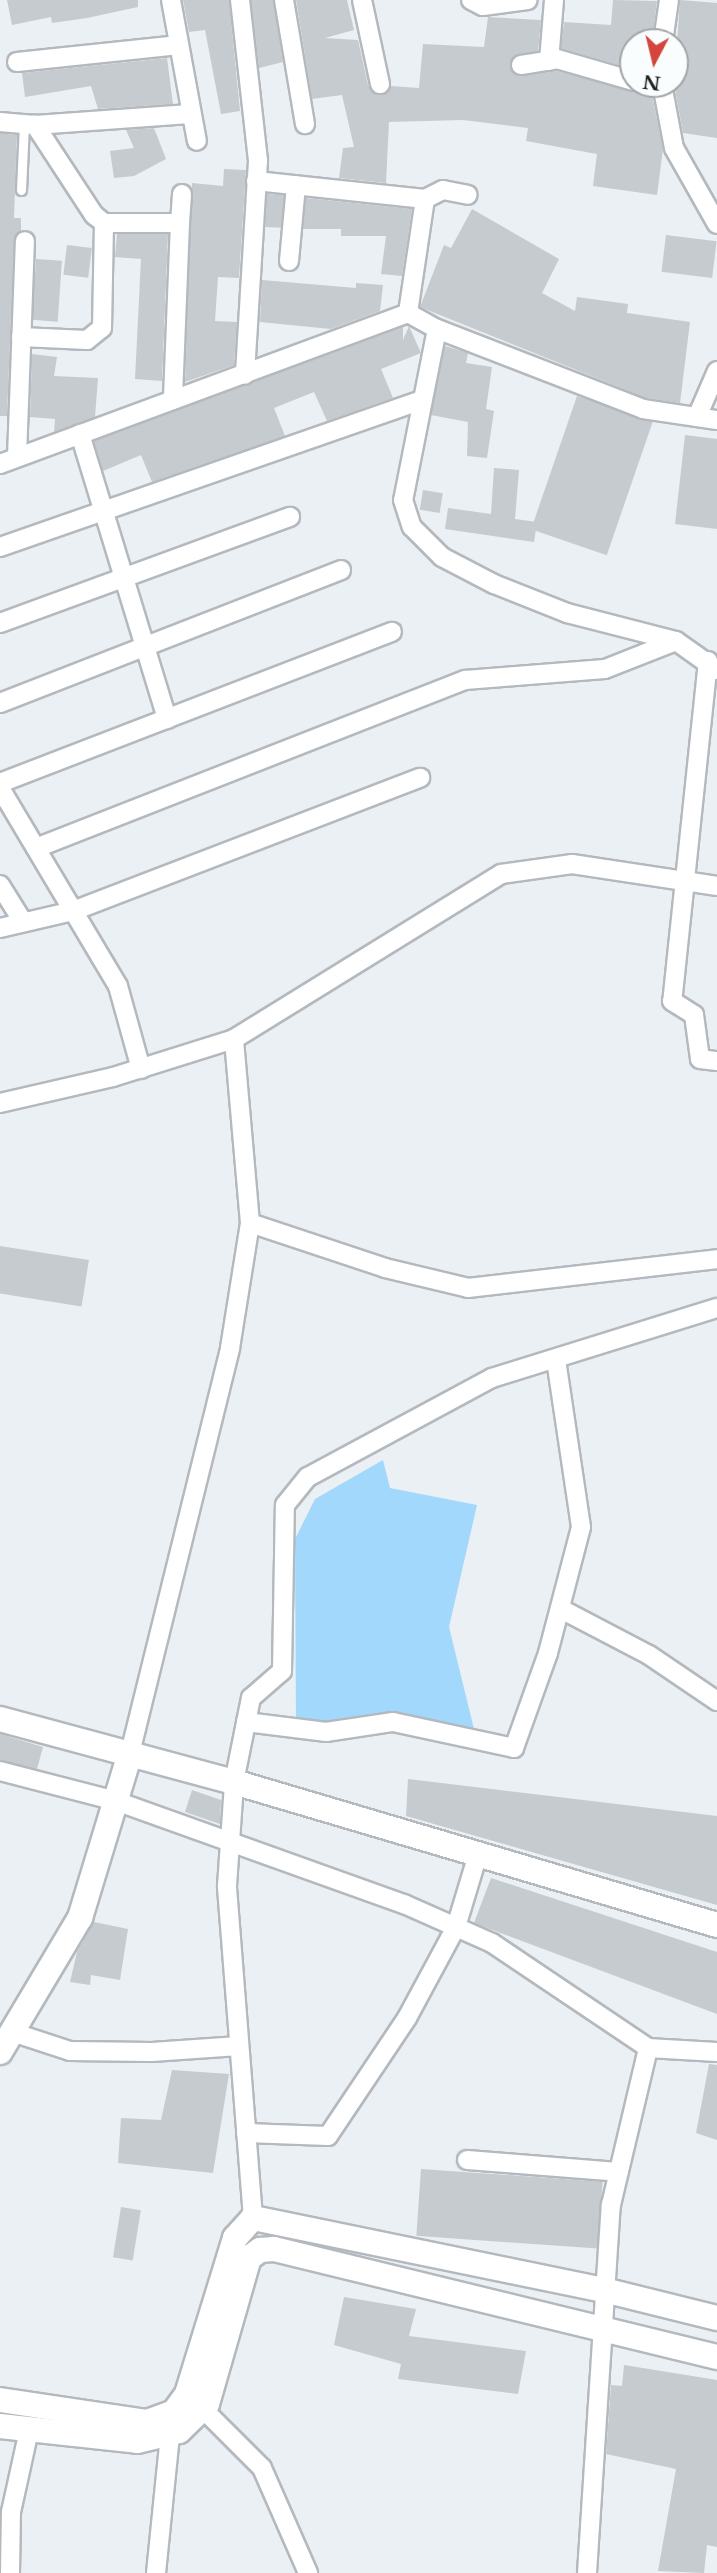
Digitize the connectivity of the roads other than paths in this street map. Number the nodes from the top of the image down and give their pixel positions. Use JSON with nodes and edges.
{"nodes":[{"id":1,"x":171,"y":0,"type":"edge"},
{"id":2,"x":240,"y":0,"type":"edge"},
{"id":3,"x":284,"y":0,"type":"edge"},
{"id":4,"x":362,"y":0,"type":"edge"},
{"id":5,"x":471,"y":0,"type":"edge"},
{"id":6,"x":528,"y":0,"type":"edge"},
{"id":7,"x":554,"y":0,"type":"edge"},
{"id":8,"x":669,"y":0,"type":"edge"},
{"id":9,"x":665,"y":28,"type":"edge"},
{"id":10,"x":178,"y":45,"type":"junction"},
{"id":11,"x":549,"y":61,"type":"junction"},
{"id":12,"x":17,"y":62,"type":"dead end"},
{"id":13,"x":521,"y":65,"type":"dead end"},
{"id":14,"x":619,"y":78,"type":"edge"},
{"id":15,"x":380,"y":84,"type":"dead end"},
{"id":16,"x":660,"y":98,"type":"edge"},
{"id":17,"x":190,"y":114,"type":"junction"},
{"id":18,"x":0,"y":122,"type":"edge"},
{"id":19,"x":29,"y":124,"type":"junction"},
{"id":20,"x":305,"y":124,"type":"dead end"},
{"id":21,"x":197,"y":141,"type":"dead end"},
{"id":22,"x":257,"y":181,"type":"junction"},
{"id":23,"x":296,"y":185,"type":"junction"},
{"id":24,"x":21,"y":191,"type":"dead end"},
{"id":25,"x":182,"y":194,"type":"dead end"},
{"id":26,"x":468,"y":194,"type":"dead end"},
{"id":27,"x":425,"y":198,"type":"junction"},
{"id":28,"x":99,"y":219,"type":"junction"},
{"id":29,"x":180,"y":222,"type":"junction"},
{"id":30,"x":717,"y":224,"type":"edge"},
{"id":31,"x":26,"y":241,"type":"dead end"},
{"id":32,"x":289,"y":261,"type":"dead end"},
{"id":33,"x":408,"y":313,"type":"junction"},
{"id":34,"x":438,"y":329,"type":"junction"},
{"id":35,"x":21,"y":337,"type":"junction"},
{"id":36,"x":717,"y":371,"type":"edge"},
{"id":37,"x":245,"y":375,"type":"junction"},
{"id":38,"x":173,"y":400,"type":"junction"},
{"id":39,"x":421,"y":400,"type":"junction"},
{"id":40,"x":697,"y":417,"type":"junction"},
{"id":41,"x":717,"y":420,"type":"edge"},
{"id":42,"x":80,"y":434,"type":"junction"},
{"id":43,"x":8,"y":461,"type":"edge"},
{"id":44,"x":102,"y":511,"type":"junction"},
{"id":45,"x":290,"y":517,"type":"dead end"},
{"id":46,"x":0,"y":547,"type":"edge"},
{"id":47,"x":341,"y":570,"type":"dead end"},
{"id":48,"x":121,"y":579,"type":"junction"},
{"id":49,"x":0,"y":623,"type":"edge"},
{"id":50,"x":392,"y":632,"type":"dead end"},
{"id":51,"x":676,"y":641,"type":"junction"},
{"id":52,"x":143,"y":647,"type":"junction"},
{"id":53,"x":713,"y":666,"type":"edge"},
{"id":54,"x":0,"y":703,"type":"edge"},
{"id":55,"x":167,"y":719,"type":"junction"},
{"id":56,"x":419,"y":778,"type":"dead end"},
{"id":57,"x":0,"y":785,"type":"edge"},
{"id":58,"x":36,"y":848,"type":"junction"},
{"id":59,"x":686,"y":881,"type":"junction"},
{"id":60,"x":0,"y":885,"type":"edge"},
{"id":61,"x":717,"y":886,"type":"edge"},
{"id":62,"x":73,"y":911,"type":"junction"},
{"id":63,"x":23,"y":922,"type":"junction"},
{"id":64,"x":0,"y":928,"type":"edge"},
{"id":65,"x":234,"y":1039,"type":"junction"},
{"id":66,"x":717,"y":1061,"type":"edge"},
{"id":67,"x":141,"y":1069,"type":"junction"},
{"id":68,"x":0,"y":1103,"type":"edge"},
{"id":69,"x":250,"y":1223,"type":"junction"},
{"id":70,"x":717,"y":1259,"type":"edge"},
{"id":71,"x":717,"y":1308,"type":"edge"},
{"id":72,"x":556,"y":1359,"type":"junction"},
{"id":73,"x":561,"y":1609,"type":"junction"},
{"id":74,"x":717,"y":1701,"type":"edge"},
{"id":75,"x":0,"y":1719,"type":"edge"},
{"id":76,"x":246,"y":1722,"type":"junction"},
{"id":77,"x":129,"y":1757,"type":"junction"},
{"id":78,"x":0,"y":1771,"type":"edge"},
{"id":79,"x":234,"y":1782,"type":"junction"},
{"id":80,"x":116,"y":1801,"type":"junction"},
{"id":81,"x":230,"y":1840,"type":"junction"},
{"id":82,"x":478,"y":1854,"type":"junction"},
{"id":83,"x":717,"y":1925,"type":"edge"},
{"id":84,"x":456,"y":1927,"type":"junction"},
{"id":85,"x":6,"y":2042,"type":"edge"},
{"id":86,"x":239,"y":2046,"type":"junction"},
{"id":87,"x":648,"y":2048,"type":"junction"},
{"id":88,"x":717,"y":2052,"type":"edge"},
{"id":89,"x":246,"y":2133,"type":"junction"},
{"id":90,"x":467,"y":2160,"type":"dead end"},
{"id":91,"x":620,"y":2172,"type":"junction"},
{"id":92,"x":253,"y":2218,"type":"junction"},
{"id":93,"x":608,"y":2291,"type":"junction"},
{"id":94,"x":717,"y":2318,"type":"edge"},
{"id":95,"x":607,"y":2330,"type":"junction"},
{"id":96,"x":717,"y":2357,"type":"edge"},
{"id":97,"x":0,"y":2400,"type":"edge"},
{"id":98,"x":204,"y":2410,"type":"junction"},
{"id":99,"x":0,"y":2426,"type":"edge"},
{"id":100,"x":29,"y":2430,"type":"junction"},
{"id":101,"x":170,"y":2435,"type":"junction"},
{"id":102,"x":10,"y":2573,"type":"edge"},
{"id":103,"x":156,"y":2573,"type":"edge"},
{"id":104,"x":308,"y":2573,"type":"edge"},
{"id":105,"x":587,"y":2573,"type":"edge"}],
"edges":[{"from":1,"to":10,"type":"street"},
{"from":2,"to":22,"type":"street"},
{"from":3,"to":20,"type":"street"},
{"from":4,"to":15,"type":"street"},
{"from":5,"to":6,"type":"street"},
{"from":7,"to":11,"type":"street"},
{"from":8,"to":9,"type":"street"},
{"from":10,"to":12,"type":"street"},
{"from":10,"to":17,"type":"street"},
{"from":11,"to":13,"type":"street"},
{"from":11,"to":14,"type":"street"},
{"from":16,"to":30,"type":"street"},
{"from":17,"to":19,"type":"street"},
{"from":17,"to":21,"type":"street"},
{"from":18,"to":19,"type":"street"},
{"from":19,"to":24,"type":"lane"},
{"from":19,"to":28,"type":"street"},
{"from":22,"to":23,"type":"street"},
{"from":22,"to":37,"type":"street"},
{"from":23,"to":27,"type":"street"},
{"from":23,"to":32,"type":"street"},
{"from":25,"to":29,"type":"street"},
{"from":26,"to":27,"type":"street"},
{"from":27,"to":33,"type":"street"},
{"from":28,"to":29,"type":"street"},
{"from":28,"to":35,"type":"street"},
{"from":29,"to":38,"type":"street"},
{"from":31,"to":35,"type":"street"},
{"from":33,"to":34,"type":"street"},
{"from":33,"to":37,"type":"street"},
{"from":34,"to":39,"type":"street"},
{"from":34,"to":40,"type":"street"},
{"from":35,"to":43,"type":"street"},
{"from":36,"to":40,"type":"street"},
{"from":37,"to":38,"type":"street"},
{"from":38,"to":42,"type":"street"},
{"from":39,"to":44,"type":"street"},
{"from":39,"to":51,"type":"street"},
{"from":40,"to":41,"type":"street"},
{"from":42,"to":43,"type":"street"},
{"from":42,"to":44,"type":"street"},
{"from":44,"to":46,"type":"street"},
{"from":44,"to":48,"type":"street"},
{"from":45,"to":48,"type":"street"},
{"from":47,"to":52,"type":"street"},
{"from":48,"to":49,"type":"street"},
{"from":48,"to":52,"type":"street"},
{"from":50,"to":55,"type":"street"},
{"from":51,"to":53,"type":"street"},
{"from":51,"to":58,"type":"street"},
{"from":52,"to":54,"type":"street"},
{"from":52,"to":55,"type":"street"},
{"from":53,"to":59,"type":"street"},
{"from":55,"to":57,"type":"street"},
{"from":56,"to":62,"type":"street"},
{"from":57,"to":58,"type":"street"},
{"from":58,"to":62,"type":"street"},
{"from":59,"to":61,"type":"street"},
{"from":59,"to":65,"type":"street"},
{"from":59,"to":66,"type":"street"},
{"from":60,"to":63,"type":"street"},
{"from":62,"to":63,"type":"street"},
{"from":62,"to":67,"type":"street"},
{"from":63,"to":64,"type":"street"},
{"from":65,"to":67,"type":"street"},
{"from":65,"to":69,"type":"street"},
{"from":67,"to":68,"type":"street"},
{"from":69,"to":70,"type":"street"},
{"from":69,"to":77,"type":"street"},
{"from":71,"to":72,"type":"street"},
{"from":72,"to":73,"type":"street"},
{"from":72,"to":76,"type":"street"},
{"from":73,"to":74,"type":"street"},
{"from":73,"to":76,"type":"street"},
{"from":75,"to":77,"type":"street"},
{"from":76,"to":79,"type":"street"},
{"from":77,"to":79,"type":"street"},
{"from":77,"to":80,"type":"street"},
{"from":78,"to":80,"type":"street"},
{"from":79,"to":81,"type":"street"},
{"from":79,"to":82,"type":"street"},
{"from":80,"to":81,"type":"street"},
{"from":80,"to":85,"type":"street"},
{"from":81,"to":84,"type":"street"},
{"from":81,"to":86,"type":"street"},
{"from":82,"to":83,"type":"street"},
{"from":82,"to":84,"type":"street"},
{"from":84,"to":87,"type":"street"},
{"from":84,"to":89,"type":"street"},
{"from":85,"to":86,"type":"street"},
{"from":86,"to":89,"type":"street"},
{"from":87,"to":88,"type":"street"},
{"from":87,"to":91,"type":"street"},
{"from":89,"to":92,"type":"street"},
{"from":90,"to":91,"type":"street"},
{"from":91,"to":93,"type":"street"},
{"from":92,"to":93,"type":"street"},
{"from":92,"to":97,"type":"street"},
{"from":93,"to":94,"type":"street"},
{"from":93,"to":95,"type":"street"},
{"from":95,"to":96,"type":"street"},
{"from":95,"to":98,"type":"street"},
{"from":95,"to":105,"type":"street"},
{"from":98,"to":101,"type":"street"},
{"from":98,"to":104,"type":"street"},
{"from":99,"to":100,"type":"street"},
{"from":100,"to":101,"type":"street"},
{"from":100,"to":102,"type":"street"},
{"from":101,"to":103,"type":"street"}]}
